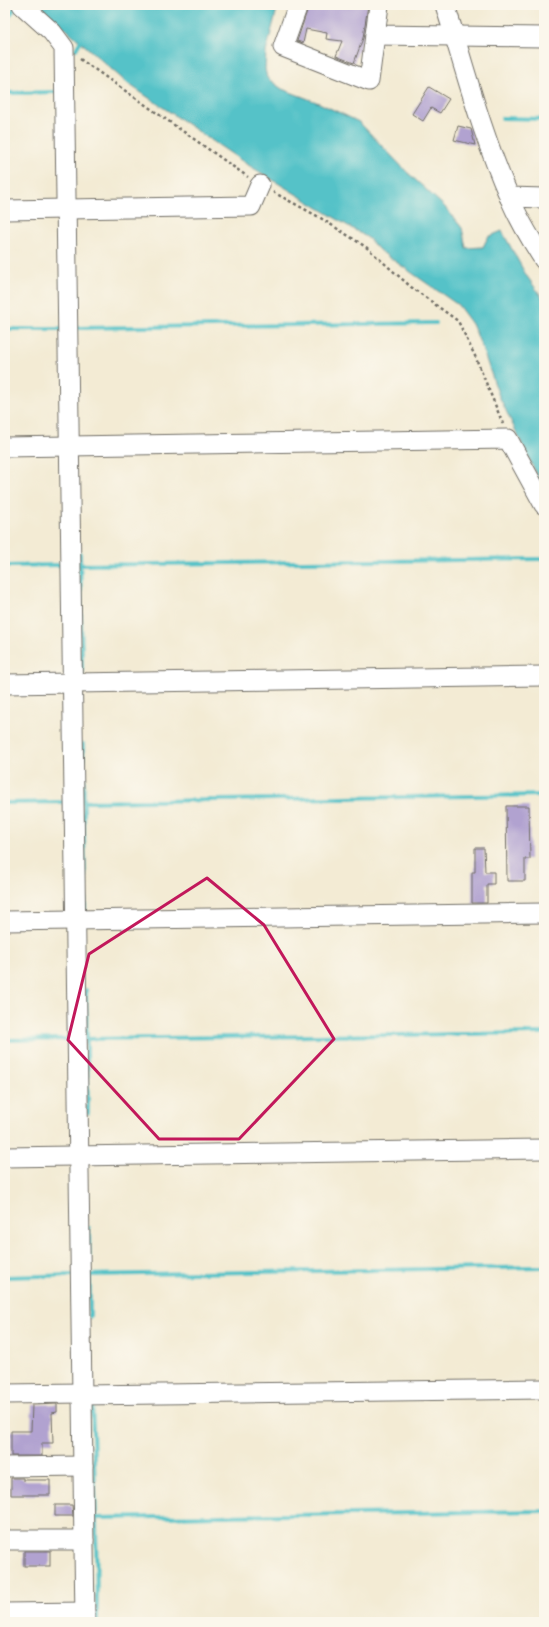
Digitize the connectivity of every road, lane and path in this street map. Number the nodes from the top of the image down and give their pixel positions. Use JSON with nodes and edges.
{"nodes":[{"id":1,"x":22,"y":5,"type":"edge"},
{"id":2,"x":298,"y":5,"type":"edge"},
{"id":3,"x":379,"y":5,"type":"edge"},
{"id":4,"x":445,"y":5,"type":"edge"},
{"id":5,"x":375,"y":34,"type":"junction"},
{"id":6,"x":455,"y":35,"type":"junction"},
{"id":7,"x":544,"y":37,"type":"edge"},
{"id":8,"x":64,"y":48,"type":"junction"},
{"id":9,"x":260,"y":185,"type":"junction"},
{"id":10,"x":509,"y":197,"type":"junction"},
{"id":11,"x":544,"y":198,"type":"edge"},
{"id":12,"x":66,"y":209,"type":"junction"},
{"id":13,"x":5,"y":210,"type":"edge"},
{"id":14,"x":544,"y":260,"type":"edge"},
{"id":15,"x":508,"y":440,"type":"junction"},
{"id":16,"x":70,"y":446,"type":"junction"},
{"id":17,"x":5,"y":447,"type":"edge"},
{"id":18,"x":544,"y":505,"type":"edge"},
{"id":19,"x":544,"y":676,"type":"edge"},
{"id":20,"x":73,"y":683,"type":"junction"},
{"id":21,"x":5,"y":684,"type":"edge"},
{"id":22,"x":544,"y":913,"type":"edge"},
{"id":23,"x":76,"y":920,"type":"junction"},
{"id":24,"x":5,"y":921,"type":"edge"},
{"id":25,"x":544,"y":1149,"type":"edge"},
{"id":26,"x":5,"y":1157,"type":"edge"},
{"id":27,"x":79,"y":1157,"type":"junction"},
{"id":28,"x":544,"y":1389,"type":"edge"},
{"id":29,"x":5,"y":1394,"type":"edge"},
{"id":30,"x":82,"y":1394,"type":"junction"},
{"id":31,"x":83,"y":1466,"type":"junction"},
{"id":32,"x":5,"y":1467,"type":"edge"},
{"id":33,"x":5,"y":1540,"type":"edge"},
{"id":34,"x":84,"y":1540,"type":"junction"},
{"id":35,"x":5,"y":1612,"type":"edge"},
{"id":36,"x":85,"y":1617,"type":"edge"}],
"edges":[{"from":1,"to":8,"type":"street"},
{"from":2,"to":5,"type":"street"},
{"from":3,"to":5,"type":"street"},
{"from":4,"to":6,"type":"street"},
{"from":5,"to":6,"type":"street"},
{"from":6,"to":7,"type":"street"},
{"from":6,"to":10,"type":"street"},
{"from":8,"to":9,"type":"path"},
{"from":8,"to":12,"type":"street"},
{"from":9,"to":12,"type":"street"},
{"from":9,"to":15,"type":"path"},
{"from":10,"to":11,"type":"street"},
{"from":10,"to":14,"type":"street"},
{"from":12,"to":13,"type":"street"},
{"from":12,"to":16,"type":"street"},
{"from":15,"to":16,"type":"street"},
{"from":15,"to":18,"type":"street"},
{"from":16,"to":17,"type":"street"},
{"from":16,"to":20,"type":"street"},
{"from":19,"to":20,"type":"street"},
{"from":20,"to":21,"type":"street"},
{"from":20,"to":23,"type":"street"},
{"from":22,"to":23,"type":"street"},
{"from":23,"to":24,"type":"street"},
{"from":23,"to":27,"type":"street"},
{"from":25,"to":27,"type":"street"},
{"from":26,"to":27,"type":"street"},
{"from":27,"to":30,"type":"street"},
{"from":28,"to":30,"type":"street"},
{"from":29,"to":30,"type":"street"},
{"from":30,"to":31,"type":"street"},
{"from":31,"to":32,"type":"street"},
{"from":31,"to":34,"type":"street"},
{"from":33,"to":34,"type":"street"},
{"from":34,"to":36,"type":"street"},
{"from":35,"to":36,"type":"street"}]}
